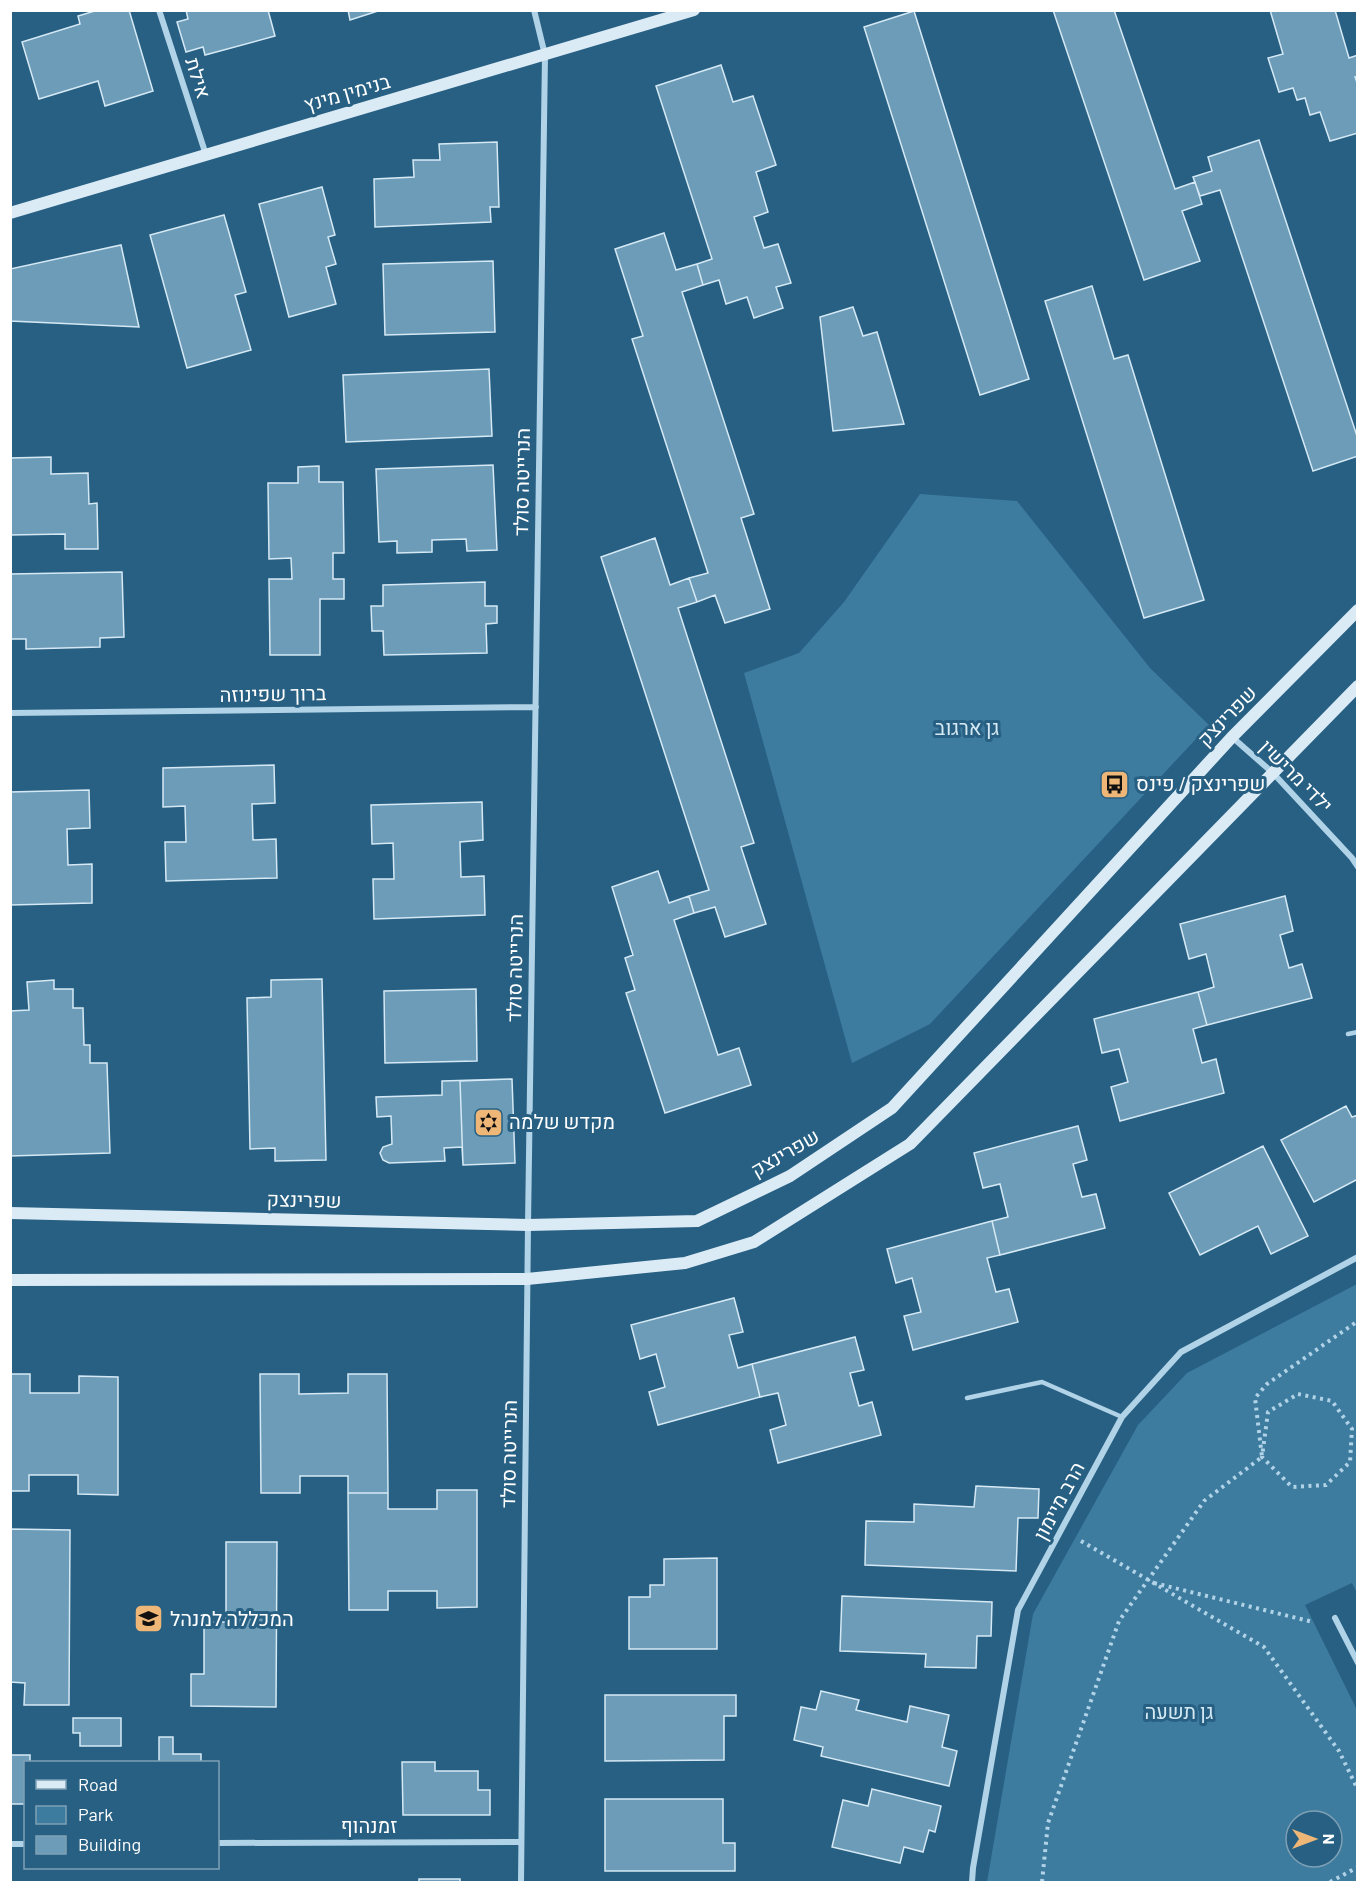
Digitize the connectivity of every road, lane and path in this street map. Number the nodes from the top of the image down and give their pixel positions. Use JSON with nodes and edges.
{"nodes":[{"id":1,"x":159,"y":10,"type":"edge"},
{"id":2,"x":534,"y":10,"type":"edge"},
{"id":3,"x":694,"y":10,"type":"edge"},
{"id":4,"x":545,"y":55,"type":"junction"},
{"id":5,"x":206,"y":155,"type":"junction"},
{"id":6,"x":10,"y":213,"type":"edge"},
{"id":7,"x":1358,"y":610,"type":"edge"},
{"id":8,"x":1358,"y":686,"type":"edge"},
{"id":9,"x":536,"y":707,"type":"junction"},
{"id":10,"x":10,"y":713,"type":"edge"},
{"id":11,"x":1232,"y":737,"type":"junction"},
{"id":12,"x":1273,"y":772,"type":"junction"},
{"id":13,"x":1358,"y":867,"type":"edge"},
{"id":14,"x":1358,"y":1032,"type":"edge"},
{"id":15,"x":1348,"y":1034,"type":"dead end"},
{"id":16,"x":10,"y":1214,"type":"edge"},
{"id":17,"x":528,"y":1225,"type":"junction"},
{"id":18,"x":1358,"y":1257,"type":"edge"},
{"id":19,"x":528,"y":1279,"type":"junction"},
{"id":20,"x":10,"y":1280,"type":"edge"},
{"id":21,"x":1358,"y":1321,"type":"edge"},
{"id":22,"x":967,"y":1398,"type":"dead end"},
{"id":23,"x":1122,"y":1417,"type":"junction"},
{"id":24,"x":1262,"y":1457,"type":"junction"},
{"id":25,"x":1063,"y":1527,"type":"junction"},
{"id":26,"x":1148,"y":1581,"type":"junction"},
{"id":27,"x":1335,"y":1618,"type":"joint"},
{"id":28,"x":1358,"y":1664,"type":"edge"},
{"id":29,"x":1358,"y":1790,"type":"edge"},
{"id":30,"x":521,"y":1842,"type":"junction"},
{"id":31,"x":219,"y":1843,"type":"edge"},
{"id":32,"x":1358,"y":1867,"type":"edge"},
{"id":33,"x":521,"y":1882,"type":"edge"},
{"id":34,"x":972,"y":1882,"type":"edge"},
{"id":35,"x":1042,"y":1882,"type":"edge"},
{"id":36,"x":1330,"y":1882,"type":"edge"}],
"edges":[{"from":1,"to":5,"type":"street","name":"אילת"},
{"from":2,"to":4,"type":"street","name":"הנרייטה סולד"},
{"from":3,"to":4,"type":"street","name":"בנימין מינץ"},
{"from":4,"to":5,"type":"street","name":"בנימין מינץ"},
{"from":4,"to":9,"type":"street","name":"הנרייטה סולד"},
{"from":5,"to":6,"type":"street","name":"בנימין מינץ"},
{"from":7,"to":11,"type":"street","name":"שפרינצק"},
{"from":8,"to":12,"type":"street"},
{"from":9,"to":10,"type":"street","name":"ברוך שפינוזה"},
{"from":9,"to":17,"type":"street","name":"הנרייטה סולד"},
{"from":11,"to":12,"type":"street","name":"ילדי מרישין"},
{"from":11,"to":17,"type":"street","name":"שפרינצק"},
{"from":12,"to":13,"type":"street","name":"ילדי מרישין"},
{"from":12,"to":19,"type":"street"},
{"from":14,"to":15,"type":"lane"},
{"from":16,"to":17,"type":"street","name":"שפרינצק"},
{"from":17,"to":19,"type":"street","name":"הנרייטה סולד"},
{"from":18,"to":23,"type":"street","name":"הרב מיימון"},
{"from":19,"to":20,"type":"street"},
{"from":19,"to":30,"type":"street","name":"הנרייטה סולד"},
{"from":21,"to":24,"type":"path"},
{"from":22,"to":23,"type":"lane"},
{"from":23,"to":25,"type":"street","name":"הרב מיימון"},
{"from":24,"to":24,"type":"path"},
{"from":24,"to":26,"type":"path"},
{"from":25,"to":26,"type":"path"},
{"from":25,"to":34,"type":"street","name":"הרב מיימון"},
{"from":26,"to":27,"type":"path"},
{"from":26,"to":29,"type":"path"},
{"from":26,"to":35,"type":"path"},
{"from":27,"to":28,"type":"street"},
{"from":30,"to":31,"type":"street","name":"זמנהוף"},
{"from":30,"to":33,"type":"street","name":"הנרייטה סולד"},
{"from":32,"to":36,"type":"path"}]}
